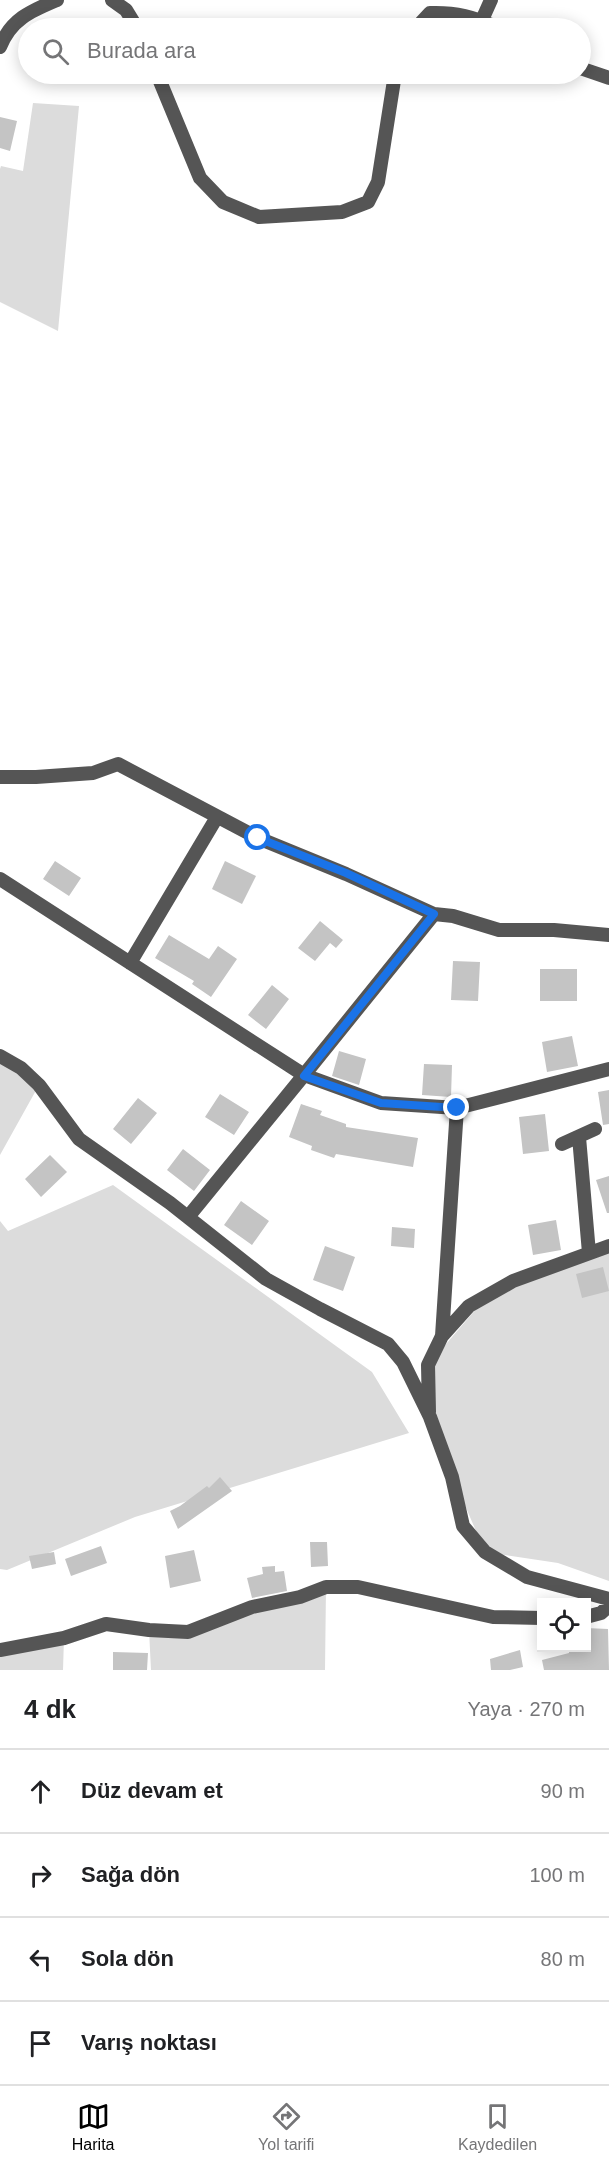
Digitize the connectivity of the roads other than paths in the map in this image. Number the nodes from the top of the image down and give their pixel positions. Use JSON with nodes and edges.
{"nodes":[{"id":1,"x":57,"y":0,"type":"edge"},
{"id":2,"x":112,"y":0,"type":"edge"},
{"id":3,"x":491,"y":0,"type":"edge"},
{"id":4,"x":21,"y":18,"type":"edge"},
{"id":5,"x":131,"y":18,"type":"edge"},
{"id":6,"x":425,"y":18,"type":"edge"},
{"id":7,"x":472,"y":18,"type":"edge"},
{"id":8,"x":483,"y":18,"type":"edge"},
{"id":9,"x":18,"y":21,"type":"edge"},
{"id":10,"x":0,"y":47,"type":"edge"},
{"id":11,"x":591,"y":72,"type":"edge"},
{"id":12,"x":609,"y":78,"type":"edge"},
{"id":13,"x":161,"y":84,"type":"edge"},
{"id":14,"x":393,"y":84,"type":"edge"},
{"id":15,"x":0,"y":777,"type":"edge"},
{"id":16,"x":217,"y":818,"type":"junction"},
{"id":17,"x":0,"y":879,"type":"edge"},
{"id":18,"x":434,"y":914,"type":"junction"},
{"id":19,"x":609,"y":935,"type":"edge"},
{"id":20,"x":130,"y":963,"type":"junction"},
{"id":21,"x":0,"y":1056,"type":"edge"},
{"id":22,"x":609,"y":1069,"type":"edge"},
{"id":23,"x":304,"y":1076,"type":"junction"},
{"id":24,"x":457,"y":1108,"type":"junction"},
{"id":25,"x":595,"y":1129,"type":"dead end"},
{"id":26,"x":579,"y":1137,"type":"junction"},
{"id":27,"x":562,"y":1144,"type":"dead end"},
{"id":28,"x":188,"y":1218,"type":"junction"},
{"id":29,"x":609,"y":1246,"type":"edge"},
{"id":30,"x":589,"y":1253,"type":"junction"},
{"id":31,"x":442,"y":1336,"type":"junction"},
{"id":32,"x":430,"y":1417,"type":"junction"},
{"id":33,"x":609,"y":1599,"type":"edge"},
{"id":34,"x":609,"y":1606,"type":"edge"},
{"id":35,"x":591,"y":1615,"type":"edge"},
{"id":36,"x":537,"y":1618,"type":"edge"},
{"id":37,"x":0,"y":1650,"type":"edge"}],
"edges":[{"from":1,"to":4,"type":"street"},
{"from":2,"to":5,"type":"street"},
{"from":3,"to":8,"type":"street"},
{"from":6,"to":7,"type":"street"},
{"from":9,"to":10,"type":"street"},
{"from":11,"to":12,"type":"street"},
{"from":13,"to":14,"type":"street"},
{"from":15,"to":16,"type":"street"},
{"from":16,"to":18,"type":"street"},
{"from":16,"to":20,"type":"street"},
{"from":17,"to":20,"type":"street"},
{"from":18,"to":19,"type":"street"},
{"from":18,"to":23,"type":"street"},
{"from":20,"to":23,"type":"street"},
{"from":21,"to":28,"type":"street"},
{"from":22,"to":24,"type":"street"},
{"from":23,"to":24,"type":"street"},
{"from":23,"to":28,"type":"street"},
{"from":24,"to":31,"type":"street"},
{"from":25,"to":26,"type":"street"},
{"from":26,"to":27,"type":"street"},
{"from":26,"to":30,"type":"street"},
{"from":28,"to":32,"type":"street"},
{"from":29,"to":30,"type":"street"},
{"from":30,"to":31,"type":"street"},
{"from":31,"to":32,"type":"street"},
{"from":32,"to":33,"type":"street"},
{"from":34,"to":35,"type":"street"},
{"from":36,"to":37,"type":"street"}]}
